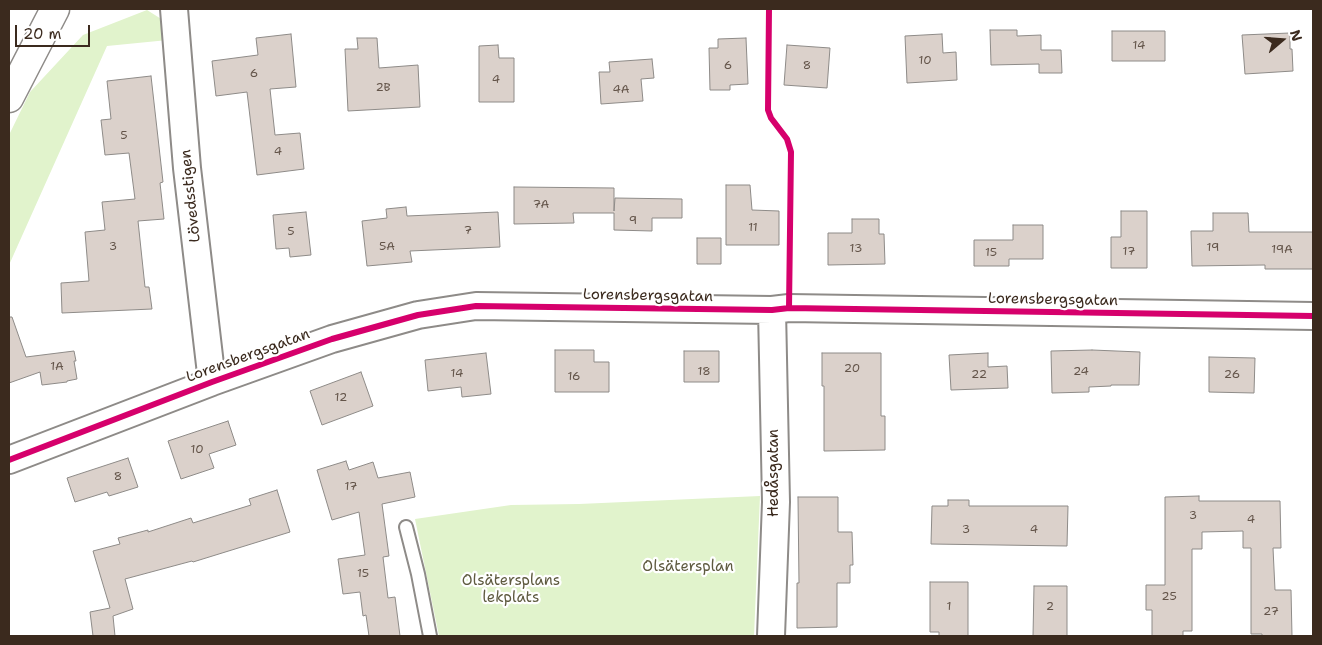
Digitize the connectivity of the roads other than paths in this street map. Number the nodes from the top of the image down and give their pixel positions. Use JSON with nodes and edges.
{"nodes":[{"id":1,"x":55,"y":9,"type":"edge"},
{"id":2,"x":174,"y":9,"type":"edge"},
{"id":3,"x":9,"y":98,"type":"edge"},
{"id":4,"x":772,"y":310,"type":"junction"},
{"id":5,"x":1313,"y":316,"type":"edge"},
{"id":6,"x":212,"y":382,"type":"junction"},
{"id":7,"x":9,"y":460,"type":"edge"},
{"id":8,"x":406,"y":527,"type":"dead end"},
{"id":9,"x":430,"y":636,"type":"edge"},
{"id":10,"x":771,"y":636,"type":"edge"}],
"edges":[{"from":1,"to":3,"type":"street"},
{"from":2,"to":6,"type":"street","name":"Lövedsstigen"},
{"from":4,"to":5,"type":"street","name":"Lorensbergsgatan"},
{"from":4,"to":6,"type":"street","name":"Lorensbergsgatan"},
{"from":4,"to":10,"type":"street","name":"Hedåsgatan"},
{"from":6,"to":7,"type":"street","name":"Lorensbergsgatan"},
{"from":8,"to":9,"type":"lane"}]}
